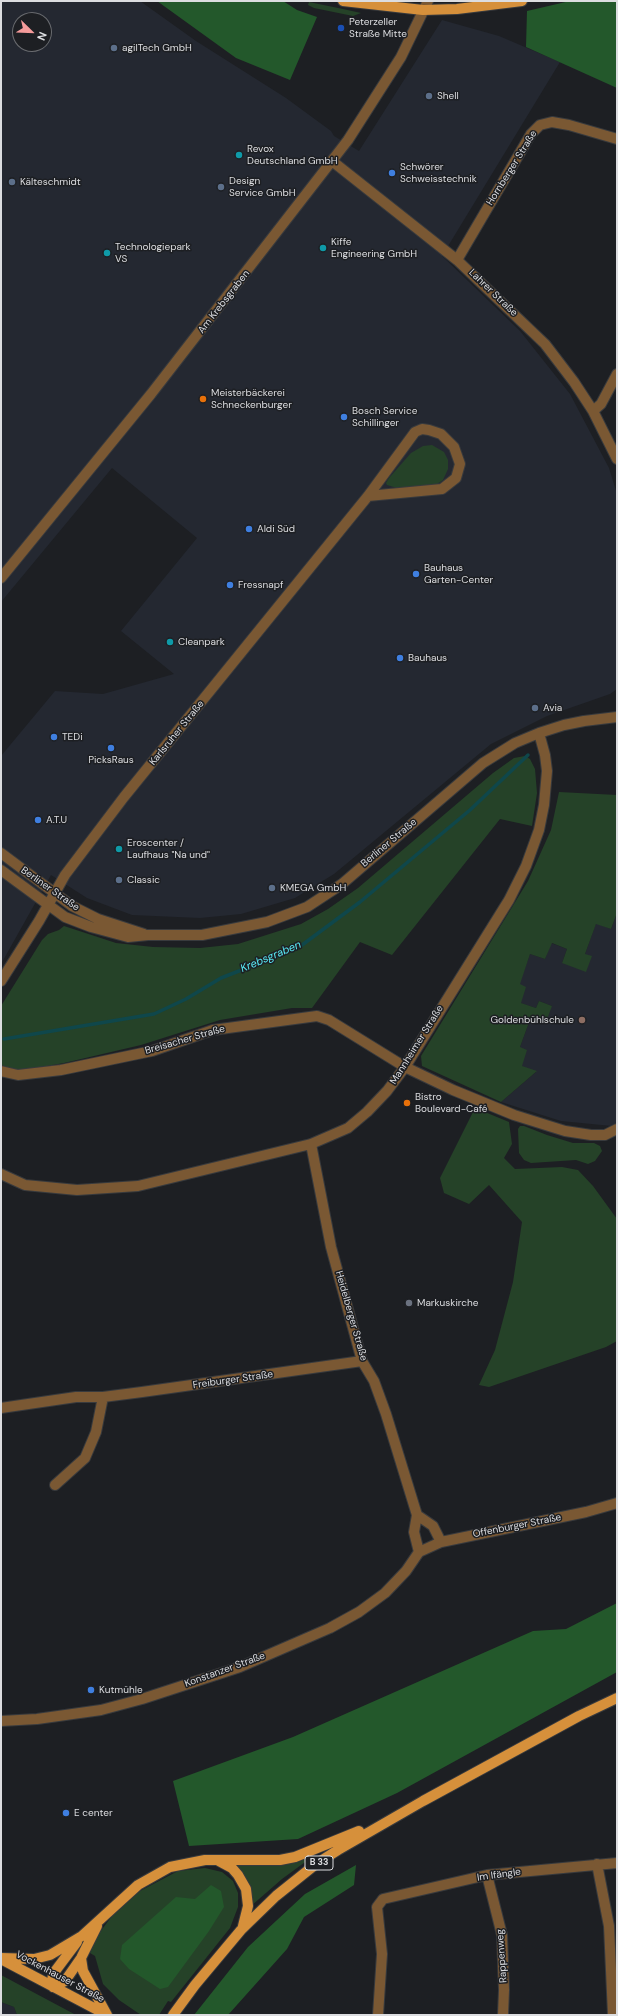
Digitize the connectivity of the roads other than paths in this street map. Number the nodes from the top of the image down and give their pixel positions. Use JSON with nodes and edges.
{"nodes":[{"id":1,"x":344,"y":1,"type":"edge"},
{"id":2,"x":522,"y":1,"type":"edge"},
{"id":3,"x":426,"y":5,"type":"edge"},
{"id":4,"x":617,"y":140,"type":"edge"},
{"id":5,"x":332,"y":162,"type":"junction"},
{"id":6,"x":457,"y":260,"type":"junction"},
{"id":7,"x":617,"y":374,"type":"edge"},
{"id":8,"x":592,"y":411,"type":"junction"},
{"id":9,"x":617,"y":459,"type":"edge"},
{"id":10,"x":368,"y":496,"type":"junction"},
{"id":11,"x":1,"y":578,"type":"edge"},
{"id":12,"x":617,"y":717,"type":"edge"},
{"id":13,"x":539,"y":733,"type":"junction"},
{"id":14,"x":1,"y":853,"type":"edge"},
{"id":15,"x":1,"y":870,"type":"edge"},
{"id":16,"x":53,"y":893,"type":"junction"},
{"id":17,"x":47,"y":905,"type":"junction"},
{"id":18,"x":148,"y":935,"type":"junction"},
{"id":19,"x":1,"y":981,"type":"edge"},
{"id":20,"x":405,"y":1066,"type":"junction"},
{"id":21,"x":1,"y":1071,"type":"edge"},
{"id":22,"x":617,"y":1129,"type":"edge"},
{"id":23,"x":311,"y":1144,"type":"junction"},
{"id":24,"x":1,"y":1174,"type":"edge"},
{"id":25,"x":362,"y":1361,"type":"junction"},
{"id":26,"x":103,"y":1397,"type":"junction"},
{"id":27,"x":1,"y":1408,"type":"edge"},
{"id":28,"x":55,"y":1485,"type":"dead end"},
{"id":29,"x":617,"y":1502,"type":"edge"},
{"id":30,"x":417,"y":1515,"type":"junction"},
{"id":31,"x":440,"y":1542,"type":"junction"},
{"id":32,"x":419,"y":1552,"type":"junction"},
{"id":33,"x":617,"y":1698,"type":"edge"},
{"id":34,"x":1,"y":1721,"type":"edge"},
{"id":35,"x":408,"y":1810,"type":"junction"},
{"id":36,"x":217,"y":1860,"type":"junction"},
{"id":37,"x":617,"y":1863,"type":"edge"},
{"id":38,"x":597,"y":1864,"type":"junction"},
{"id":39,"x":487,"y":1875,"type":"junction"},
{"id":40,"x":99,"y":1922,"type":"junction"},
{"id":41,"x":240,"y":1930,"type":"junction"},
{"id":42,"x":82,"y":1936,"type":"junction"},
{"id":43,"x":81,"y":1958,"type":"junction"},
{"id":44,"x":1,"y":1959,"type":"edge"},
{"id":45,"x":53,"y":1987,"type":"junction"},
{"id":46,"x":107,"y":2015,"type":"edge"},
{"id":47,"x":174,"y":2015,"type":"edge"},
{"id":48,"x":378,"y":2015,"type":"edge"},
{"id":49,"x":503,"y":2015,"type":"edge"},
{"id":50,"x":613,"y":2015,"type":"edge"}],
"edges":[{"from":1,"to":3,"type":"main road"},
{"from":2,"to":3,"type":"main road"},
{"from":3,"to":5,"type":"street","name":"Am Krebsgraben"},
{"from":4,"to":6,"type":"street","name":"Hornberger Straße"},
{"from":5,"to":6,"type":"street","name":"Lahrer Straße"},
{"from":5,"to":11,"type":"street","name":"Am Krebsgraben"},
{"from":6,"to":8,"type":"street","name":"Lahrer Straße"},
{"from":7,"to":8,"type":"street"},
{"from":8,"to":9,"type":"street","name":"Lahrer Straße"},
{"from":10,"to":10,"type":"street","name":"Karlsruher Straße"},
{"from":10,"to":16,"type":"street","name":"Karlsruher Straße"},
{"from":12,"to":13,"type":"street","name":"Berliner Straße"},
{"from":13,"to":18,"type":"street","name":"Berliner Straße"},
{"from":13,"to":20,"type":"street","name":"Mannheimer Straße"},
{"from":14,"to":16,"type":"street","name":"Berliner Straße"},
{"from":15,"to":17,"type":"street","name":"Berliner Straße"},
{"from":16,"to":17,"type":"street","name":"Karlsruher Straße"},
{"from":16,"to":18,"type":"street","name":"Berliner Straße"},
{"from":17,"to":18,"type":"street","name":"Berliner Straße"},
{"from":17,"to":19,"type":"street","name":"Karlsruher Straße"},
{"from":20,"to":21,"type":"street","name":"Breisacher Straße"},
{"from":20,"to":22,"type":"street"},
{"from":20,"to":23,"type":"street","name":"Mannheimer Straße"},
{"from":23,"to":24,"type":"street","name":"Mannheimer Straße"},
{"from":23,"to":25,"type":"street","name":"Heidelberger Straße"},
{"from":25,"to":26,"type":"street","name":"Freiburger Straße"},
{"from":25,"to":30,"type":"street","name":"Heidelberger Straße"},
{"from":26,"to":27,"type":"street","name":"Freiburger Straße"},
{"from":26,"to":28,"type":"street"},
{"from":29,"to":31,"type":"street","name":"Offenburger Straße"},
{"from":30,"to":31,"type":"street"},
{"from":30,"to":32,"type":"street","name":"Heidelberger Straße"},
{"from":31,"to":32,"type":"street","name":"Offenburger Straße"},
{"from":32,"to":34,"type":"street","name":"Konstanzer Straße"},
{"from":33,"to":35,"type":"main road","number":"B 33"},
{"from":35,"to":36,"type":"main road"},
{"from":35,"to":41,"type":"main road","number":"B 33"},
{"from":36,"to":40,"type":"main road"},
{"from":36,"to":41,"type":"main road"},
{"from":37,"to":38,"type":"street","name":"Im Ifängle"},
{"from":38,"to":39,"type":"street","name":"Im Ifängle"},
{"from":38,"to":50,"type":"street"},
{"from":39,"to":48,"type":"street","name":"Im Ifängle"},
{"from":39,"to":49,"type":"street","name":"Rappenweg"},
{"from":40,"to":42,"type":"main road"},
{"from":40,"to":43,"type":"main road"},
{"from":41,"to":47,"type":"main road","number":"B 33"},
{"from":42,"to":44,"type":"main road"},
{"from":42,"to":45,"type":"main road"},
{"from":43,"to":45,"type":"main road"},
{"from":43,"to":46,"type":"main road"},
{"from":44,"to":45,"type":"main road","name":"Vockenhauser Straße"},
{"from":45,"to":46,"type":"main road","name":"Vockenhauser Straße"}]}
